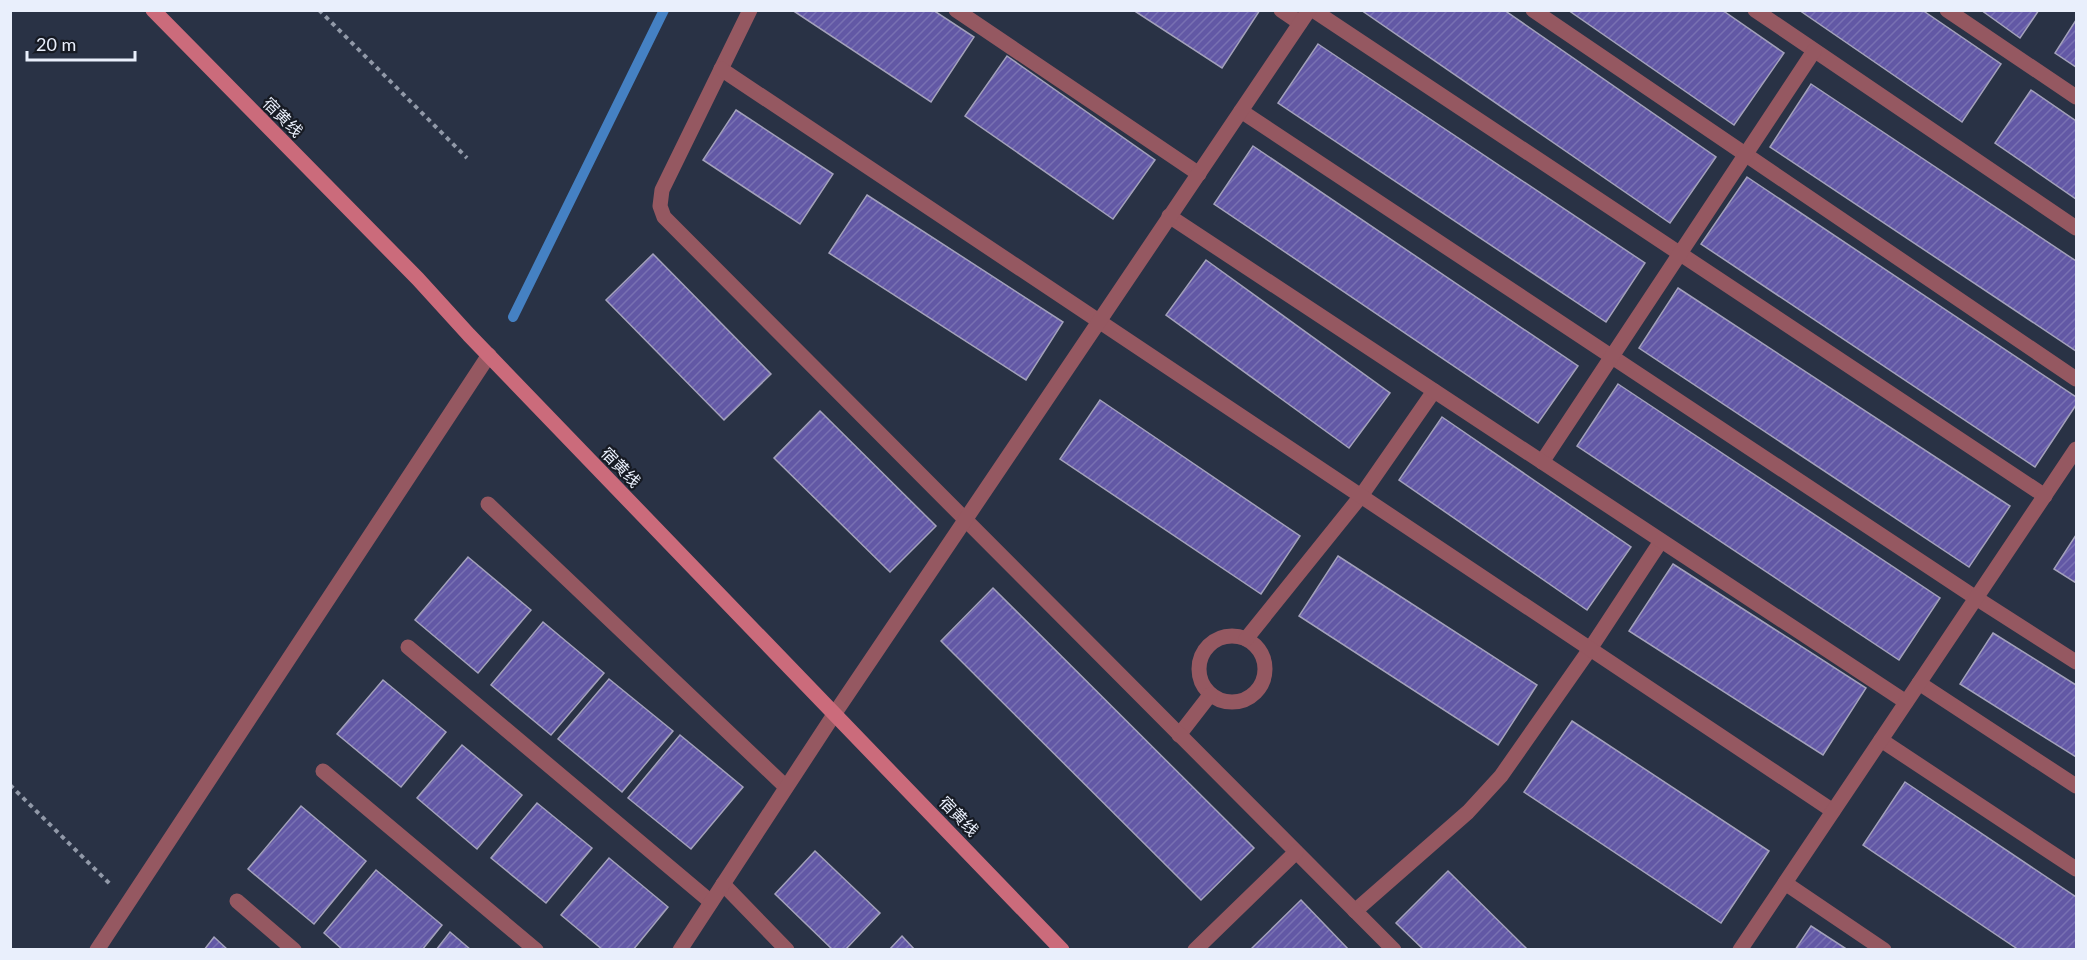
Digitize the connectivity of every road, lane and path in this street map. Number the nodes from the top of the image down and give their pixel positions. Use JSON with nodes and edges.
{"nodes":[{"id":1,"x":153,"y":10,"type":"edge"},
{"id":2,"x":319,"y":10,"type":"edge"},
{"id":3,"x":750,"y":10,"type":"edge"},
{"id":4,"x":956,"y":10,"type":"edge"},
{"id":5,"x":1281,"y":10,"type":"edge"},
{"id":6,"x":1313,"y":10,"type":"edge"},
{"id":7,"x":1533,"y":10,"type":"edge"},
{"id":8,"x":1755,"y":10,"type":"edge"},
{"id":9,"x":1947,"y":10,"type":"edge"},
{"id":10,"x":1304,"y":17,"type":"edge"},
{"id":11,"x":1814,"y":51,"type":"junction"},
{"id":12,"x":721,"y":69,"type":"junction"},
{"id":13,"x":2076,"y":97,"type":"edge"},
{"id":14,"x":1241,"y":111,"type":"junction"},
{"id":15,"x":1746,"y":154,"type":"junction"},
{"id":16,"x":467,"y":158,"type":"dead end"},
{"id":17,"x":1199,"y":174,"type":"junction"},
{"id":18,"x":1170,"y":216,"type":"junction"},
{"id":19,"x":2076,"y":228,"type":"edge"},
{"id":20,"x":1680,"y":254,"type":"junction"},
{"id":21,"x":1099,"y":321,"type":"junction"},
{"id":22,"x":489,"y":355,"type":"junction"},
{"id":23,"x":1612,"y":357,"type":"junction"},
{"id":24,"x":2076,"y":379,"type":"edge"},
{"id":25,"x":1434,"y":391,"type":"junction"},
{"id":26,"x":2075,"y":453,"type":"edge"},
{"id":27,"x":1542,"y":462,"type":"junction"},
{"id":28,"x":1361,"y":496,"type":"junction"},
{"id":29,"x":2045,"y":496,"type":"junction"},
{"id":30,"x":488,"y":504,"type":"dead end"},
{"id":31,"x":965,"y":520,"type":"junction"},
{"id":32,"x":1661,"y":541,"type":"junction"},
{"id":33,"x":1976,"y":598,"type":"junction"},
{"id":34,"x":1246,"y":639,"type":"junction"},
{"id":35,"x":408,"y":647,"type":"dead end"},
{"id":36,"x":1590,"y":649,"type":"junction"},
{"id":37,"x":2076,"y":662,"type":"edge"},
{"id":38,"x":1919,"y":683,"type":"junction"},
{"id":39,"x":1210,"y":695,"type":"junction"},
{"id":40,"x":1906,"y":702,"type":"junction"},
{"id":41,"x":835,"y":713,"type":"junction"},
{"id":42,"x":1179,"y":735,"type":"junction"},
{"id":43,"x":1881,"y":740,"type":"junction"},
{"id":44,"x":323,"y":771,"type":"dead end"},
{"id":45,"x":10,"y":785,"type":"edge"},
{"id":46,"x":2076,"y":786,"type":"edge"},
{"id":47,"x":786,"y":787,"type":"junction"},
{"id":48,"x":1833,"y":811,"type":"junction"},
{"id":49,"x":1296,"y":852,"type":"junction"},
{"id":50,"x":2076,"y":869,"type":"edge"},
{"id":51,"x":1785,"y":883,"type":"junction"},
{"id":52,"x":723,"y":884,"type":"junction"},
{"id":53,"x":237,"y":901,"type":"dead end"},
{"id":54,"x":128,"y":902,"type":"junction"},
{"id":55,"x":711,"y":902,"type":"junction"},
{"id":56,"x":1355,"y":911,"type":"junction"},
{"id":57,"x":97,"y":950,"type":"edge"},
{"id":58,"x":294,"y":950,"type":"edge"},
{"id":59,"x":536,"y":950,"type":"edge"},
{"id":60,"x":680,"y":950,"type":"edge"},
{"id":61,"x":787,"y":950,"type":"edge"},
{"id":62,"x":1062,"y":950,"type":"edge"},
{"id":63,"x":1195,"y":950,"type":"edge"},
{"id":64,"x":1394,"y":950,"type":"edge"},
{"id":65,"x":1740,"y":950,"type":"edge"},
{"id":66,"x":1884,"y":950,"type":"edge"}],
"edges":[{"from":1,"to":22,"type":"main road","name":"宿黄线"},
{"from":2,"to":16,"type":"path"},
{"from":3,"to":12,"type":"street"},
{"from":4,"to":17,"type":"street"},
{"from":5,"to":10,"type":"street"},
{"from":6,"to":20,"type":"street"},
{"from":7,"to":15,"type":"street"},
{"from":8,"to":11,"type":"street"},
{"from":9,"to":13,"type":"street"},
{"from":10,"to":14,"type":"street"},
{"from":11,"to":15,"type":"street"},
{"from":11,"to":19,"type":"street"},
{"from":12,"to":21,"type":"street"},
{"from":12,"to":31,"type":"street"},
{"from":14,"to":17,"type":"street"},
{"from":14,"to":23,"type":"street"},
{"from":15,"to":20,"type":"street"},
{"from":15,"to":24,"type":"street"},
{"from":17,"to":18,"type":"street"},
{"from":18,"to":21,"type":"street"},
{"from":18,"to":25,"type":"street"},
{"from":20,"to":23,"type":"street"},
{"from":20,"to":29,"type":"street"},
{"from":21,"to":28,"type":"street"},
{"from":21,"to":31,"type":"street"},
{"from":22,"to":41,"type":"main road","name":"宿黄线"},
{"from":22,"to":54,"type":"street"},
{"from":23,"to":27,"type":"street"},
{"from":23,"to":33,"type":"street"},
{"from":25,"to":27,"type":"street"},
{"from":25,"to":28,"type":"street"},
{"from":26,"to":29,"type":"street"},
{"from":27,"to":32,"type":"street"},
{"from":28,"to":34,"type":"street"},
{"from":28,"to":36,"type":"street"},
{"from":29,"to":33,"type":"street"},
{"from":30,"to":47,"type":"street"},
{"from":31,"to":41,"type":"street"},
{"from":31,"to":42,"type":"street"},
{"from":32,"to":36,"type":"street"},
{"from":32,"to":40,"type":"street"},
{"from":33,"to":37,"type":"street"},
{"from":33,"to":38,"type":"street"},
{"from":34,"to":39,"type":"street"},
{"from":34,"to":39,"type":"street"},
{"from":35,"to":55,"type":"street"},
{"from":36,"to":48,"type":"street"},
{"from":36,"to":56,"type":"street"},
{"from":38,"to":40,"type":"street"},
{"from":38,"to":46,"type":"street"},
{"from":39,"to":42,"type":"street"},
{"from":40,"to":43,"type":"street"},
{"from":41,"to":47,"type":"street"},
{"from":41,"to":62,"type":"main road","name":"宿黄线"},
{"from":42,"to":49,"type":"street"},
{"from":43,"to":48,"type":"street"},
{"from":43,"to":50,"type":"street"},
{"from":44,"to":59,"type":"street"},
{"from":45,"to":54,"type":"path"},
{"from":47,"to":52,"type":"street"},
{"from":48,"to":51,"type":"street"},
{"from":49,"to":56,"type":"street"},
{"from":49,"to":63,"type":"street"},
{"from":51,"to":65,"type":"street"},
{"from":51,"to":66,"type":"street"},
{"from":52,"to":55,"type":"street"},
{"from":52,"to":61,"type":"street"},
{"from":53,"to":58,"type":"street"},
{"from":54,"to":57,"type":"street"},
{"from":55,"to":60,"type":"street"},
{"from":56,"to":64,"type":"street"}]}
